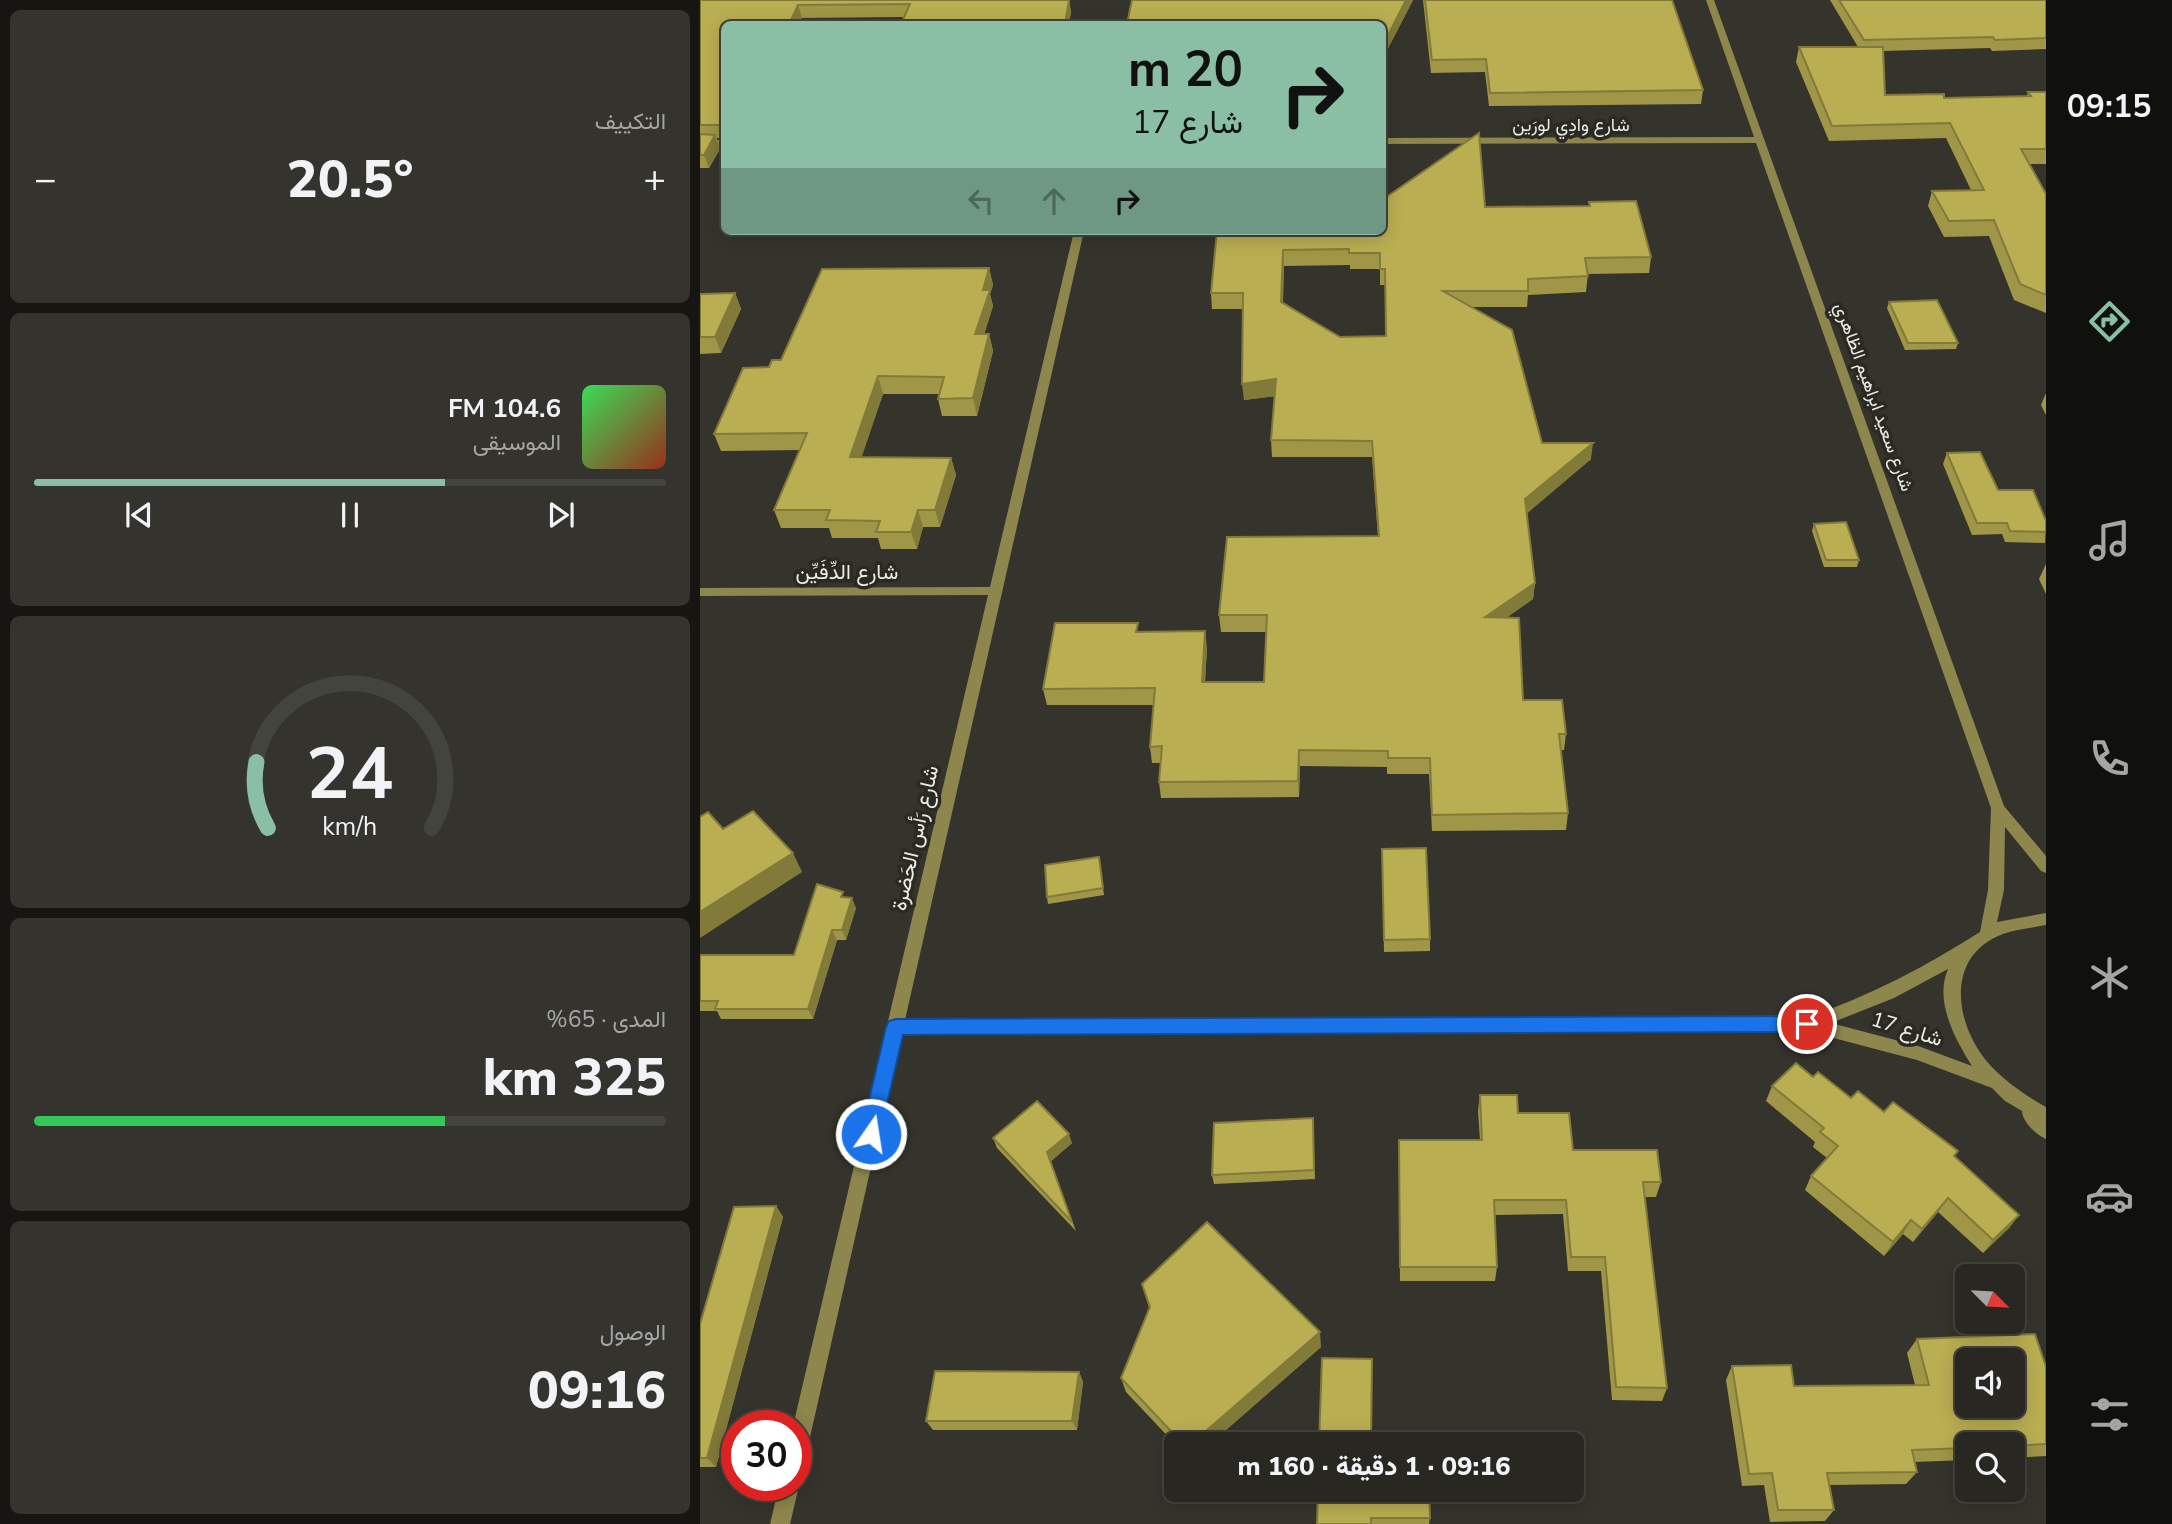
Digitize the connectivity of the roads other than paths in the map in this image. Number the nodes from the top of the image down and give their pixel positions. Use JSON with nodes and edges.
{"nodes":[{"id":1,"x":1710,"y":0,"type":"edge"},
{"id":2,"x":1760,"y":140,"type":"junction"},
{"id":3,"x":1386,"y":141,"type":"edge"},
{"id":4,"x":700,"y":143,"type":"edge"},
{"id":5,"x":721,"y":143,"type":"edge"},
{"id":6,"x":1078,"y":235,"type":"edge"},
{"id":7,"x":995,"y":591,"type":"junction"},
{"id":8,"x":700,"y":592,"type":"edge"},
{"id":9,"x":1998,"y":808,"type":"junction"},
{"id":10,"x":2046,"y":867,"type":"edge"},
{"id":11,"x":2046,"y":919,"type":"edge"},
{"id":12,"x":1987,"y":932,"type":"junction"},
{"id":13,"x":1964,"y":951,"type":"junction"},
{"id":14,"x":1807,"y":1024,"type":"junction"},
{"id":15,"x":896,"y":1027,"type":"junction"},
{"id":16,"x":1992,"y":1081,"type":"junction"},
{"id":17,"x":2023,"y":1106,"type":"junction"},
{"id":18,"x":2046,"y":1116,"type":"edge"},
{"id":19,"x":2046,"y":1131,"type":"edge"},
{"id":20,"x":807,"y":1410,"type":"edge"},
{"id":21,"x":785,"y":1501,"type":"edge"},
{"id":22,"x":780,"y":1524,"type":"edge"}],
"edges":[{"from":1,"to":2,"type":"street","name":"شارع سعيد ابراهيم الظاهري"},
{"from":2,"to":3,"type":"street","name":"شارع وادِي لورَين"},
{"from":2,"to":9,"type":"street","name":"شارع سعيد ابراهيم الظاهري"},
{"from":4,"to":5,"type":"street"},
{"from":6,"to":7,"type":"street","name":"شارع رَأس الحَضرة"},
{"from":7,"to":8,"type":"street","name":"شارع الدِّفَيِّن"},
{"from":7,"to":15,"type":"street","name":"شارع رَأس الحَضرة"},
{"from":9,"to":10,"type":"street","name":"شارع سعيد ابراهيم الظاهري"},
{"from":9,"to":12,"type":"street","name":"شارع سعيد ابراهيم الظاهري"},
{"from":11,"to":12,"type":"street"},
{"from":12,"to":13,"type":"street","name":"شارع 17"},
{"from":13,"to":14,"type":"street","name":"شارع 17"},
{"from":13,"to":16,"type":"street"},
{"from":14,"to":15,"type":"street","name":"شارع 17"},
{"from":14,"to":16,"type":"street","name":"شارع 17"},
{"from":15,"to":20,"type":"street","name":"شارع رَأس الحَضرة"},
{"from":16,"to":17,"type":"street"},
{"from":17,"to":18,"type":"street"},
{"from":17,"to":19,"type":"street"},
{"from":21,"to":22,"type":"street"}]}
